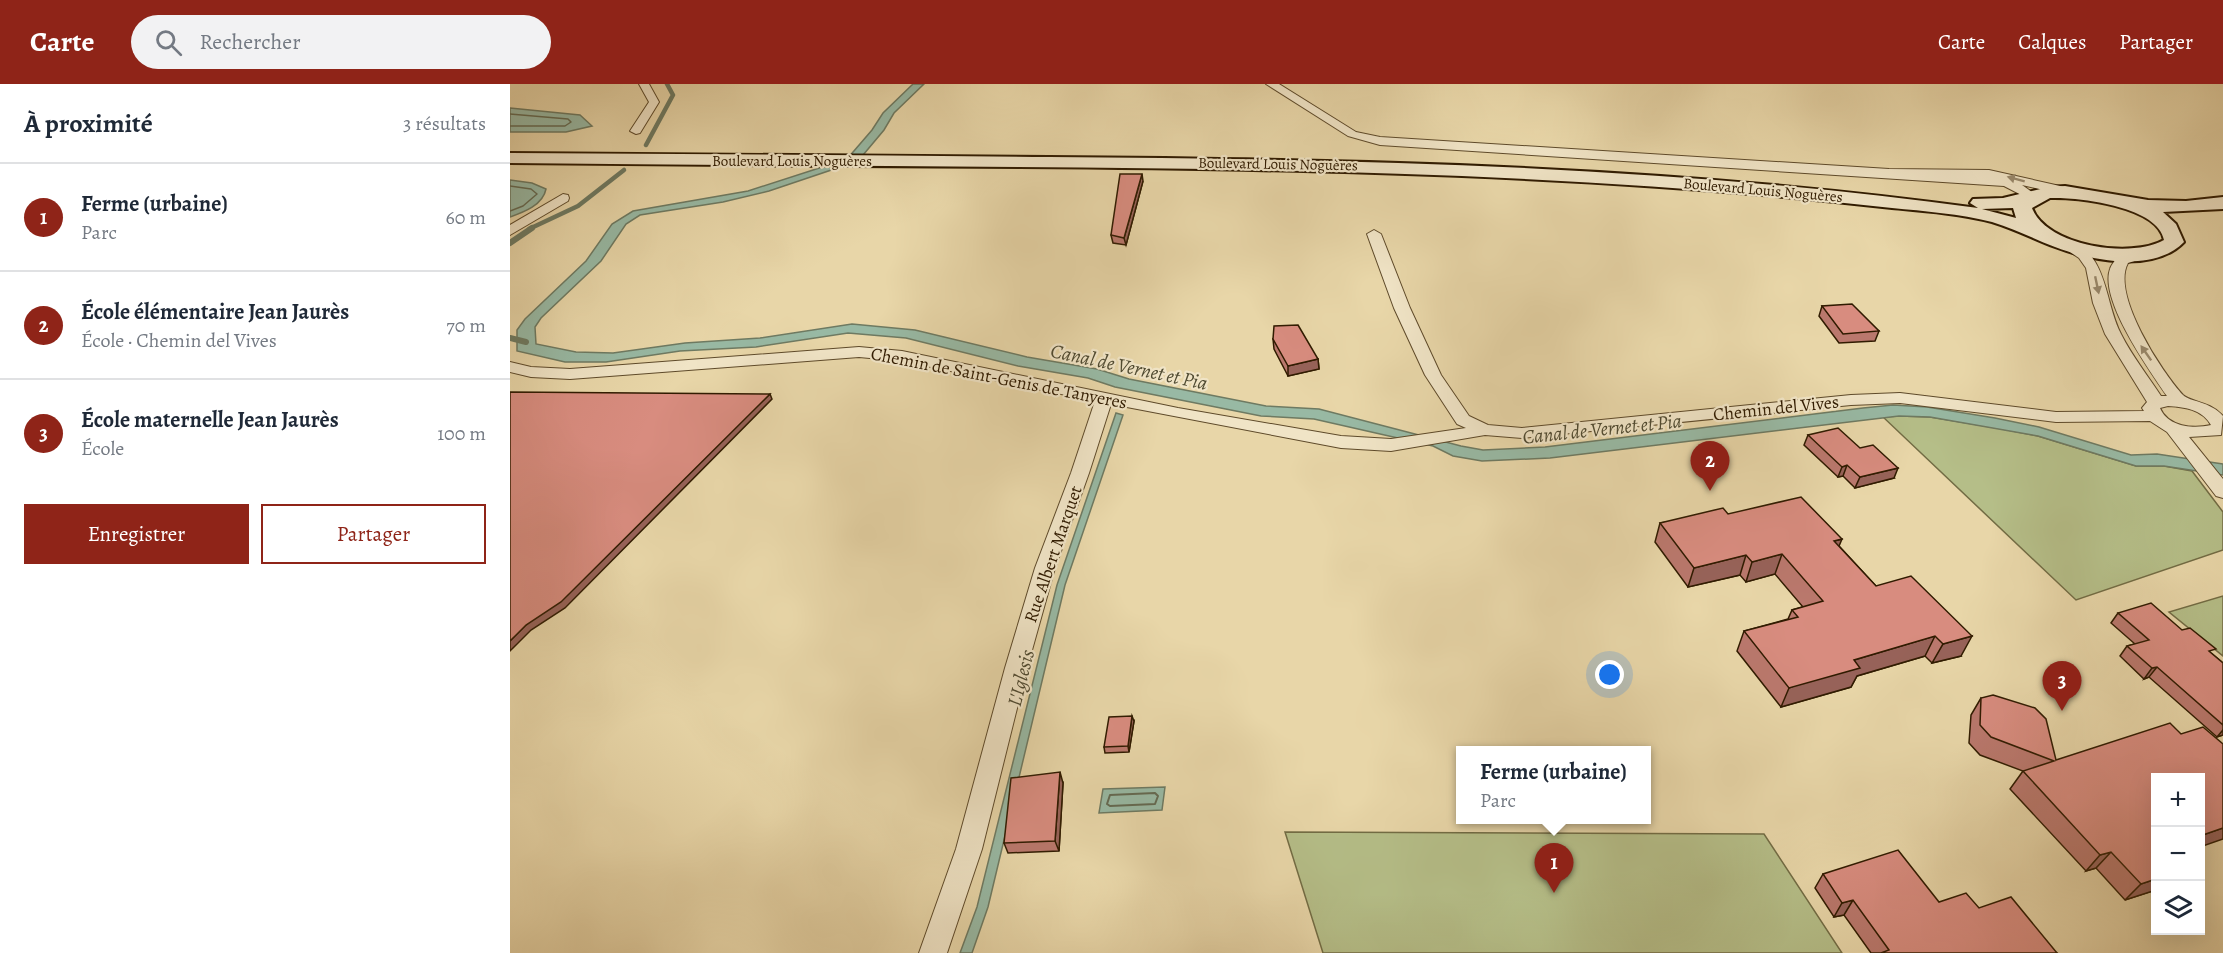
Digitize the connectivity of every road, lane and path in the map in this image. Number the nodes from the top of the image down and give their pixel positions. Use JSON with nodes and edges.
{"nodes":[{"id":1,"x":644,"y":84,"type":"edge"},
{"id":2,"x":1271,"y":84,"type":"edge"},
{"id":3,"x":636,"y":131,"type":"dead end"},
{"id":4,"x":510,"y":151,"type":"edge"},
{"id":5,"x":837,"y":156,"type":"junction"},
{"id":6,"x":877,"y":157,"type":"junction"},
{"id":7,"x":510,"y":158,"type":"edge"},
{"id":8,"x":1889,"y":173,"type":"junction"},
{"id":9,"x":2073,"y":193,"type":"junction"},
{"id":10,"x":563,"y":198,"type":"dead end"},
{"id":11,"x":2031,"y":198,"type":"junction"},
{"id":12,"x":2223,"y":203,"type":"edge"},
{"id":13,"x":2129,"y":204,"type":"junction"},
{"id":14,"x":2223,"y":214,"type":"edge"},
{"id":15,"x":510,"y":231,"type":"edge"},
{"id":16,"x":2041,"y":232,"type":"junction"},
{"id":17,"x":1374,"y":234,"type":"dead end"},
{"id":18,"x":2174,"y":234,"type":"junction"},
{"id":19,"x":2062,"y":242,"type":"junction"},
{"id":20,"x":2136,"y":256,"type":"junction"},
{"id":21,"x":510,"y":367,"type":"edge"},
{"id":22,"x":1104,"y":398,"type":"junction"},
{"id":23,"x":2179,"y":401,"type":"junction"},
{"id":24,"x":2154,"y":409,"type":"junction"},
{"id":25,"x":2219,"y":426,"type":"edge"},
{"id":26,"x":2174,"y":429,"type":"junction"},
{"id":27,"x":1485,"y":430,"type":"junction"},
{"id":28,"x":2223,"y":492,"type":"edge"},
{"id":29,"x":933,"y":953,"type":"edge"}],
"edges":[{"from":1,"to":3,"type":"street"},
{"from":2,"to":8,"type":"street"},
{"from":4,"to":5,"type":"main road","name":"Boulevard Louis Noguères"},
{"from":5,"to":6,"type":"main road","name":"Boulevard Louis Noguères"},
{"from":5,"to":7,"type":"main road","name":"Boulevard Louis Noguères"},
{"from":6,"to":11,"type":"main road","name":"Boulevard Louis Noguères"},
{"from":6,"to":16,"type":"main road","name":"Boulevard Louis Noguères"},
{"from":9,"to":8,"type":"street","one_way":true},
{"from":8,"to":11,"type":"street"},
{"from":9,"to":11,"type":"main road","name":"Boulevard Louis Noguères"},
{"from":9,"to":13,"type":"main road","name":"Boulevard Louis Noguères"},
{"from":10,"to":15,"type":"street"},
{"from":11,"to":16,"type":"main road"},
{"from":12,"to":13,"type":"main road"},
{"from":13,"to":18,"type":"main road"},
{"from":14,"to":18,"type":"main road"},
{"from":16,"to":19,"type":"main road","name":"Boulevard Louis Noguères"},
{"from":17,"to":27,"type":"street","name":"Chemin del Vives"},
{"from":18,"to":20,"type":"main road","name":"Boulevard Louis Noguères"},
{"from":19,"to":20,"type":"main road","name":"Boulevard Louis Noguères"},
{"from":19,"to":24,"type":"street","one_way":true},
{"from":23,"to":20,"type":"street","one_way":true},
{"from":21,"to":22,"type":"street","name":"Chemin de Saint-Genis de Tanyeres"},
{"from":22,"to":27,"type":"street","name":"Chemin de Saint-Genis de Tanyeres"},
{"from":22,"to":29,"type":"street","name":"Rue Albert Marquet"},
{"from":23,"to":24,"type":"street","name":"Chemin del Vives"},
{"from":23,"to":25,"type":"street"},
{"from":24,"to":26,"type":"street"},
{"from":24,"to":27,"type":"street","name":"Chemin del Vives"},
{"from":25,"to":26,"type":"street"},
{"from":26,"to":28,"type":"street"}]}
